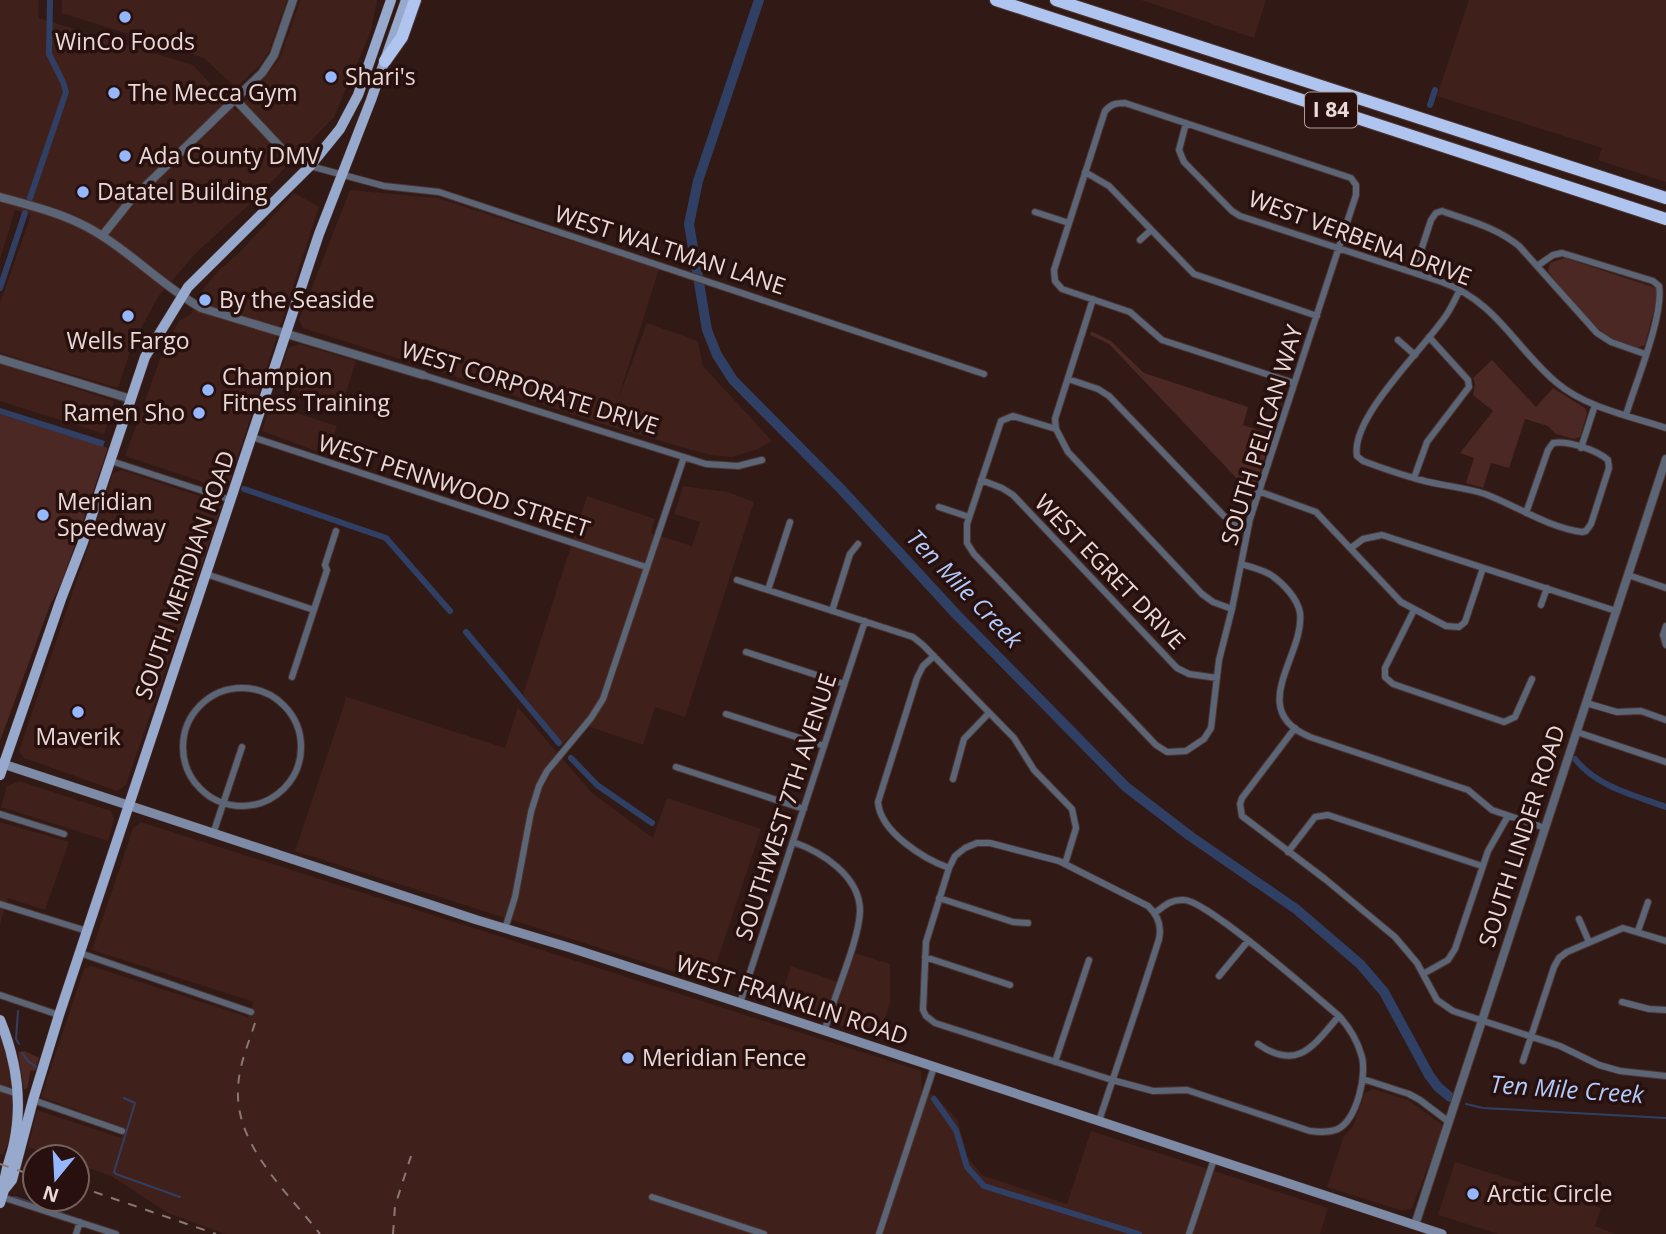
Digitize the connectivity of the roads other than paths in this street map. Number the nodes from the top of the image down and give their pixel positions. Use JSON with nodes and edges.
{"nodes":[{"id":1,"x":293,"y":0,"type":"edge"},
{"id":2,"x":391,"y":0,"type":"edge"},
{"id":3,"x":406,"y":0,"type":"edge"},
{"id":4,"x":415,"y":0,"type":"edge"},
{"id":5,"x":996,"y":0,"type":"edge"},
{"id":6,"x":1056,"y":0,"type":"edge"},
{"id":7,"x":374,"y":52,"type":"junction"},
{"id":8,"x":385,"y":61,"type":"junction"},
{"id":9,"x":235,"y":99,"type":"junction"},
{"id":10,"x":1186,"y":123,"type":"junction"},
{"id":11,"x":310,"y":166,"type":"junction"},
{"id":12,"x":1085,"y":172,"type":"junction"},
{"id":13,"x":342,"y":177,"type":"junction"},
{"id":14,"x":0,"y":197,"type":"edge"},
{"id":15,"x":1666,"y":198,"type":"edge"},
{"id":16,"x":1035,"y":212,"type":"dead end"},
{"id":17,"x":1666,"y":219,"type":"edge"},
{"id":18,"x":1069,"y":223,"type":"junction"},
{"id":19,"x":1151,"y":230,"type":"junction"},
{"id":20,"x":102,"y":236,"type":"junction"},
{"id":21,"x":1140,"y":240,"type":"dead end"},
{"id":22,"x":1339,"y":248,"type":"junction"},
{"id":23,"x":1537,"y":266,"type":"junction"},
{"id":24,"x":1414,"y":272,"type":"junction"},
{"id":25,"x":1460,"y":289,"type":"junction"},
{"id":26,"x":181,"y":297,"type":"junction"},
{"id":27,"x":1094,"y":299,"type":"junction"},
{"id":28,"x":1317,"y":316,"type":"junction"},
{"id":29,"x":286,"y":334,"type":"junction"},
{"id":30,"x":1429,"y":337,"type":"junction"},
{"id":31,"x":1398,"y":340,"type":"dead end"},
{"id":32,"x":1645,"y":354,"type":"junction"},
{"id":33,"x":1415,"y":355,"type":"junction"},
{"id":34,"x":0,"y":359,"type":"edge"},
{"id":35,"x":984,"y":374,"type":"dead end"},
{"id":36,"x":423,"y":375,"type":"joint"},
{"id":37,"x":1068,"y":379,"type":"junction"},
{"id":38,"x":1294,"y":383,"type":"junction"},
{"id":39,"x":131,"y":399,"type":"junction"},
{"id":40,"x":1595,"y":405,"type":"junction"},
{"id":41,"x":1626,"y":415,"type":"junction"},
{"id":42,"x":1666,"y":428,"type":"edge"},
{"id":43,"x":1056,"y":429,"type":"junction"},
{"id":44,"x":252,"y":437,"type":"junction"},
{"id":45,"x":1581,"y":448,"type":"junction"},
{"id":46,"x":684,"y":457,"type":"junction"},
{"id":47,"x":1666,"y":459,"type":"edge"},
{"id":48,"x":762,"y":460,"type":"dead end"},
{"id":49,"x":111,"y":461,"type":"junction"},
{"id":50,"x":1414,"y":478,"type":"junction"},
{"id":51,"x":981,"y":480,"type":"junction"},
{"id":52,"x":1258,"y":491,"type":"junction"},
{"id":53,"x":231,"y":500,"type":"junction"},
{"id":54,"x":939,"y":507,"type":"dead end"},
{"id":55,"x":1526,"y":513,"type":"junction"},
{"id":56,"x":969,"y":517,"type":"junction"},
{"id":57,"x":790,"y":522,"type":"dead end"},
{"id":58,"x":1248,"y":525,"type":"junction"},
{"id":59,"x":336,"y":531,"type":"dead end"},
{"id":60,"x":858,"y":544,"type":"dead end"},
{"id":61,"x":1351,"y":548,"type":"junction"},
{"id":62,"x":1241,"y":564,"type":"junction"},
{"id":63,"x":646,"y":567,"type":"junction"},
{"id":64,"x":1483,"y":568,"type":"junction"},
{"id":65,"x":206,"y":574,"type":"junction"},
{"id":66,"x":1628,"y":575,"type":"junction"},
{"id":67,"x":737,"y":580,"type":"dead end"},
{"id":68,"x":1666,"y":587,"type":"edge"},
{"id":69,"x":1547,"y":588,"type":"junction"},
{"id":70,"x":768,"y":590,"type":"junction"},
{"id":71,"x":1541,"y":605,"type":"dead end"},
{"id":72,"x":1233,"y":609,"type":"junction"},
{"id":73,"x":314,"y":610,"type":"junction"},
{"id":74,"x":1414,"y":610,"type":"junction"},
{"id":75,"x":832,"y":611,"type":"junction"},
{"id":76,"x":1616,"y":611,"type":"junction"},
{"id":77,"x":865,"y":621,"type":"junction"},
{"id":78,"x":1666,"y":626,"type":"edge"},
{"id":79,"x":1665,"y":644,"type":"edge"},
{"id":80,"x":746,"y":652,"type":"dead end"},
{"id":81,"x":934,"y":656,"type":"junction"},
{"id":82,"x":292,"y":677,"type":"dead end"},
{"id":83,"x":1217,"y":678,"type":"junction"},
{"id":84,"x":1532,"y":679,"type":"dead end"},
{"id":85,"x":844,"y":684,"type":"junction"},
{"id":86,"x":1586,"y":703,"type":"junction"},
{"id":87,"x":989,"y":713,"type":"junction"},
{"id":88,"x":726,"y":714,"type":"dead end"},
{"id":89,"x":1666,"y":720,"type":"edge"},
{"id":90,"x":1295,"y":728,"type":"junction"},
{"id":91,"x":1577,"y":732,"type":"junction"},
{"id":92,"x":824,"y":746,"type":"junction"},
{"id":93,"x":242,"y":747,"type":"dead end"},
{"id":94,"x":1666,"y":762,"type":"edge"},
{"id":95,"x":2,"y":764,"type":"edge"},
{"id":96,"x":676,"y":767,"type":"dead end"},
{"id":97,"x":0,"y":775,"type":"edge"},
{"id":98,"x":953,"y":779,"type":"dead end"},
{"id":99,"x":223,"y":804,"type":"junction"},
{"id":100,"x":129,"y":806,"type":"junction"},
{"id":101,"x":804,"y":809,"type":"junction"},
{"id":102,"x":0,"y":814,"type":"edge"},
{"id":103,"x":1508,"y":816,"type":"junction"},
{"id":104,"x":1545,"y":828,"type":"junction"},
{"id":105,"x":64,"y":834,"type":"dead end"},
{"id":106,"x":213,"y":834,"type":"junction"},
{"id":107,"x":793,"y":842,"type":"junction"},
{"id":108,"x":1288,"y":852,"type":"junction"},
{"id":109,"x":1065,"y":864,"type":"junction"},
{"id":110,"x":1482,"y":866,"type":"junction"},
{"id":111,"x":949,"y":868,"type":"junction"},
{"id":112,"x":939,"y":898,"type":"junction"},
{"id":113,"x":1648,"y":902,"type":"dead end"},
{"id":114,"x":0,"y":904,"type":"edge"},
{"id":115,"x":1155,"y":913,"type":"junction"},
{"id":116,"x":1579,"y":919,"type":"dead end"},
{"id":117,"x":1028,"y":923,"type":"dead end"},
{"id":118,"x":505,"y":929,"type":"junction"},
{"id":119,"x":87,"y":931,"type":"junction"},
{"id":120,"x":1637,"y":931,"type":"junction"},
{"id":121,"x":1248,"y":941,"type":"junction"},
{"id":122,"x":1666,"y":941,"type":"edge"},
{"id":123,"x":1590,"y":942,"type":"junction"},
{"id":124,"x":80,"y":953,"type":"junction"},
{"id":125,"x":925,"y":957,"type":"junction"},
{"id":126,"x":1089,"y":960,"type":"dead end"},
{"id":127,"x":1423,"y":974,"type":"junction"},
{"id":128,"x":1219,"y":976,"type":"dead end"},
{"id":129,"x":1010,"y":985,"type":"dead end"},
{"id":130,"x":0,"y":995,"type":"edge"},
{"id":131,"x":1622,"y":1002,"type":"dead end"},
{"id":132,"x":740,"y":1003,"type":"junction"},
{"id":133,"x":1666,"y":1010,"type":"edge"},
{"id":134,"x":251,"y":1012,"type":"dead end"},
{"id":135,"x":60,"y":1015,"type":"junction"},
{"id":136,"x":1339,"y":1016,"type":"junction"},
{"id":137,"x":0,"y":1020,"type":"edge"},
{"id":138,"x":1482,"y":1021,"type":"junction"},
{"id":139,"x":825,"y":1030,"type":"junction"},
{"id":140,"x":1531,"y":1037,"type":"junction"},
{"id":141,"x":1258,"y":1044,"type":"dead end"},
{"id":142,"x":1523,"y":1061,"type":"dead end"},
{"id":143,"x":1055,"y":1062,"type":"junction"},
{"id":144,"x":934,"y":1067,"type":"junction"},
{"id":145,"x":1666,"y":1076,"type":"edge"},
{"id":146,"x":1363,"y":1079,"type":"junction"},
{"id":147,"x":1112,"y":1080,"type":"junction"},
{"id":148,"x":0,"y":1088,"type":"edge"},
{"id":149,"x":18,"y":1094,"type":"junction"},
{"id":150,"x":33,"y":1100,"type":"junction"},
{"id":151,"x":1099,"y":1121,"type":"junction"},
{"id":152,"x":1449,"y":1122,"type":"junction"},
{"id":153,"x":122,"y":1131,"type":"dead end"},
{"id":154,"x":1214,"y":1158,"type":"junction"},
{"id":155,"x":2,"y":1197,"type":"edge"},
{"id":156,"x":652,"y":1197,"type":"dead end"},
{"id":157,"x":80,"y":1222,"type":"junction"},
{"id":158,"x":1414,"y":1230,"type":"edge"},
{"id":159,"x":76,"y":1234,"type":"edge"},
{"id":160,"x":116,"y":1234,"type":"edge"},
{"id":161,"x":764,"y":1234,"type":"edge"},
{"id":162,"x":879,"y":1234,"type":"edge"},
{"id":163,"x":1189,"y":1234,"type":"edge"},
{"id":164,"x":1442,"y":1234,"type":"edge"}],
"edges":[{"from":1,"to":9,"type":"street"},
{"from":2,"to":7,"type":"main road"},
{"from":3,"to":8,"type":"main road","name":"SOUTH MERIDIAN ROAD"},
{"from":4,"to":8,"type":"highway"},
{"from":5,"to":17,"type":"highway","number":"I 84"},
{"from":6,"to":15,"type":"highway","number":"I 84"},
{"from":7,"to":11,"type":"main road"},
{"from":7,"to":13,"type":"main road"},
{"from":8,"to":13,"type":"main road","name":"SOUTH MERIDIAN ROAD"},
{"from":9,"to":11,"type":"street"},
{"from":9,"to":20,"type":"street"},
{"from":10,"to":12,"type":"street"},
{"from":10,"to":22,"type":"street","name":"WEST VERBENA DRIVE"},
{"from":10,"to":22,"type":"street","name":"SOUTH PELICAN WAY"},
{"from":11,"to":13,"type":"street","name":"WEST WALTMAN LANE"},
{"from":11,"to":26,"type":"main road"},
{"from":12,"to":18,"type":"street"},
{"from":12,"to":19,"type":"street"},
{"from":13,"to":29,"type":"main road","name":"SOUTH MERIDIAN ROAD"},
{"from":13,"to":35,"type":"street","name":"WEST WALTMAN LANE"},
{"from":14,"to":20,"type":"street","name":"WEST CORPORATE DRIVE"},
{"from":16,"to":18,"type":"street"},
{"from":18,"to":27,"type":"street"},
{"from":19,"to":21,"type":"street"},
{"from":19,"to":28,"type":"street"},
{"from":20,"to":26,"type":"street","name":"WEST CORPORATE DRIVE"},
{"from":22,"to":24,"type":"street","name":"WEST VERBENA DRIVE"},
{"from":22,"to":28,"type":"street","name":"SOUTH PELICAN WAY"},
{"from":23,"to":24,"type":"street"},
{"from":23,"to":32,"type":"street"},
{"from":23,"to":32,"type":"street"},
{"from":24,"to":25,"type":"street","name":"WEST VERBENA DRIVE"},
{"from":25,"to":30,"type":"street"},
{"from":25,"to":40,"type":"street","name":"WEST VERBENA DRIVE"},
{"from":26,"to":29,"type":"street","name":"WEST CORPORATE DRIVE"},
{"from":26,"to":39,"type":"main road"},
{"from":27,"to":37,"type":"street"},
{"from":27,"to":38,"type":"street"},
{"from":28,"to":38,"type":"street","name":"SOUTH PELICAN WAY"},
{"from":29,"to":36,"type":"street","name":"WEST CORPORATE DRIVE"},
{"from":29,"to":44,"type":"main road","name":"SOUTH MERIDIAN ROAD"},
{"from":30,"to":33,"type":"street"},
{"from":30,"to":50,"type":"street"},
{"from":31,"to":33,"type":"street"},
{"from":32,"to":41,"type":"street"},
{"from":33,"to":50,"type":"street"},
{"from":34,"to":39,"type":"street"},
{"from":36,"to":46,"type":"street","name":"WEST CORPORATE DRIVE"},
{"from":37,"to":43,"type":"street"},
{"from":37,"to":58,"type":"street"},
{"from":38,"to":52,"type":"street","name":"SOUTH PELICAN WAY"},
{"from":39,"to":49,"type":"main road"},
{"from":40,"to":41,"type":"street","name":"WEST VERBENA DRIVE"},
{"from":40,"to":45,"type":"street"},
{"from":41,"to":42,"type":"street","name":"WEST VERBENA DRIVE"},
{"from":43,"to":51,"type":"street"},
{"from":43,"to":72,"type":"street"},
{"from":44,"to":53,"type":"main road","name":"SOUTH MERIDIAN ROAD"},
{"from":44,"to":63,"type":"street","name":"WEST PENNWOOD STREET"},
{"from":45,"to":55,"type":"street"},
{"from":45,"to":55,"type":"street"},
{"from":46,"to":48,"type":"street","name":"WEST CORPORATE DRIVE"},
{"from":46,"to":63,"type":"street"},
{"from":47,"to":66,"type":"street","name":"SOUTH LINDER ROAD"},
{"from":49,"to":53,"type":"street"},
{"from":49,"to":95,"type":"main road"},
{"from":50,"to":55,"type":"street"},
{"from":51,"to":56,"type":"street"},
{"from":51,"to":83,"type":"street","name":"WEST EGRET DRIVE"},
{"from":52,"to":58,"type":"street","name":"SOUTH PELICAN WAY"},
{"from":52,"to":61,"type":"street"},
{"from":53,"to":65,"type":"main road","name":"SOUTH MERIDIAN ROAD"},
{"from":54,"to":56,"type":"street"},
{"from":56,"to":83,"type":"street","name":"SOUTH PELICAN WAY"},
{"from":57,"to":70,"type":"street"},
{"from":58,"to":62,"type":"street","name":"SOUTH PELICAN WAY"},
{"from":59,"to":73,"type":"street"},
{"from":60,"to":75,"type":"street"},
{"from":61,"to":64,"type":"street"},
{"from":61,"to":74,"type":"street"},
{"from":62,"to":72,"type":"street","name":"SOUTH PELICAN WAY"},
{"from":62,"to":90,"type":"street"},
{"from":63,"to":118,"type":"street"},
{"from":64,"to":69,"type":"street"},
{"from":64,"to":74,"type":"street"},
{"from":65,"to":73,"type":"street"},
{"from":65,"to":100,"type":"main road","name":"SOUTH MERIDIAN ROAD"},
{"from":66,"to":68,"type":"street"},
{"from":66,"to":76,"type":"street","name":"SOUTH LINDER ROAD"},
{"from":67,"to":70,"type":"street"},
{"from":69,"to":71,"type":"street"},
{"from":69,"to":76,"type":"street"},
{"from":70,"to":75,"type":"street"},
{"from":72,"to":83,"type":"street","name":"SOUTH PELICAN WAY"},
{"from":73,"to":82,"type":"street"},
{"from":74,"to":84,"type":"street"},
{"from":75,"to":77,"type":"street"},
{"from":76,"to":86,"type":"street","name":"SOUTH LINDER ROAD"},
{"from":77,"to":81,"type":"street"},
{"from":77,"to":85,"type":"street","name":"SOUTHWEST 7TH AVENUE"},
{"from":78,"to":79,"type":"street"},
{"from":80,"to":85,"type":"street"},
{"from":81,"to":87,"type":"street"},
{"from":81,"to":111,"type":"street"},
{"from":85,"to":92,"type":"street","name":"SOUTHWEST 7TH AVENUE"},
{"from":86,"to":89,"type":"street"},
{"from":86,"to":91,"type":"street","name":"SOUTH LINDER ROAD"},
{"from":87,"to":98,"type":"street"},
{"from":87,"to":109,"type":"street"},
{"from":88,"to":92,"type":"street"},
{"from":90,"to":103,"type":"street"},
{"from":90,"to":108,"type":"street"},
{"from":91,"to":94,"type":"street"},
{"from":91,"to":104,"type":"street","name":"SOUTH LINDER ROAD"},
{"from":92,"to":101,"type":"street","name":"SOUTHWEST 7TH AVENUE"},
{"from":93,"to":99,"type":"street"},
{"from":95,"to":97,"type":"main road"},
{"from":95,"to":100,"type":"main road","name":"WEST FRANKLIN ROAD"},
{"from":96,"to":101,"type":"street"},
{"from":99,"to":99,"type":"street"},
{"from":99,"to":106,"type":"street"},
{"from":100,"to":106,"type":"main road","name":"WEST FRANKLIN ROAD"},
{"from":100,"to":119,"type":"main road","name":"SOUTH MERIDIAN ROAD"},
{"from":101,"to":107,"type":"street","name":"SOUTHWEST 7TH AVENUE"},
{"from":102,"to":105,"type":"street"},
{"from":103,"to":104,"type":"street"},
{"from":103,"to":110,"type":"street"},
{"from":104,"to":138,"type":"street","name":"SOUTH LINDER ROAD"},
{"from":106,"to":118,"type":"main road","name":"WEST FRANKLIN ROAD"},
{"from":107,"to":132,"type":"street","name":"SOUTHWEST 7TH AVENUE"},
{"from":107,"to":139,"type":"street"},
{"from":108,"to":110,"type":"street"},
{"from":108,"to":127,"type":"street"},
{"from":109,"to":111,"type":"street"},
{"from":109,"to":115,"type":"street"},
{"from":110,"to":127,"type":"street"},
{"from":111,"to":112,"type":"street"},
{"from":112,"to":117,"type":"street"},
{"from":112,"to":125,"type":"street"},
{"from":113,"to":120,"type":"street"},
{"from":114,"to":119,"type":"street"},
{"from":115,"to":121,"type":"street"},
{"from":115,"to":147,"type":"street"},
{"from":116,"to":123,"type":"street"},
{"from":118,"to":132,"type":"main road","name":"WEST FRANKLIN ROAD"},
{"from":119,"to":124,"type":"main road","name":"SOUTH MERIDIAN ROAD"},
{"from":120,"to":122,"type":"street"},
{"from":120,"to":123,"type":"street"},
{"from":121,"to":128,"type":"street"},
{"from":121,"to":136,"type":"street"},
{"from":123,"to":140,"type":"street"},
{"from":124,"to":134,"type":"street"},
{"from":124,"to":135,"type":"main road","name":"SOUTH MERIDIAN ROAD"},
{"from":125,"to":129,"type":"street"},
{"from":125,"to":143,"type":"street"},
{"from":126,"to":143,"type":"street"},
{"from":127,"to":138,"type":"street"},
{"from":130,"to":135,"type":"street"},
{"from":131,"to":133,"type":"street"},
{"from":132,"to":139,"type":"main road","name":"WEST FRANKLIN ROAD"},
{"from":135,"to":150,"type":"main road","name":"SOUTH MERIDIAN ROAD"},
{"from":136,"to":141,"type":"street"},
{"from":136,"to":146,"type":"street"},
{"from":137,"to":149,"type":"main road"},
{"from":138,"to":140,"type":"street"},
{"from":138,"to":152,"type":"street","name":"SOUTH LINDER ROAD"},
{"from":139,"to":144,"type":"main road","name":"WEST FRANKLIN ROAD"},
{"from":140,"to":142,"type":"street"},
{"from":140,"to":145,"type":"street"},
{"from":143,"to":147,"type":"street"},
{"from":144,"to":151,"type":"main road","name":"WEST FRANKLIN ROAD"},
{"from":144,"to":162,"type":"street"},
{"from":146,"to":147,"type":"street"},
{"from":146,"to":152,"type":"street"},
{"from":147,"to":151,"type":"street"},
{"from":148,"to":149,"type":"street"},
{"from":149,"to":155,"type":"main road"},
{"from":150,"to":153,"type":"street"},
{"from":150,"to":155,"type":"main road","name":"SOUTH MERIDIAN ROAD"},
{"from":151,"to":154,"type":"main road","name":"WEST FRANKLIN ROAD"},
{"from":152,"to":158,"type":"street","name":"SOUTH LINDER ROAD"},
{"from":154,"to":158,"type":"main road","name":"WEST FRANKLIN ROAD"},
{"from":154,"to":163,"type":"street"},
{"from":155,"to":157,"type":"street"},
{"from":156,"to":161,"type":"street"},
{"from":157,"to":159,"type":"street"},
{"from":157,"to":160,"type":"street"},
{"from":158,"to":164,"type":"main road","name":"WEST FRANKLIN ROAD"}]}
